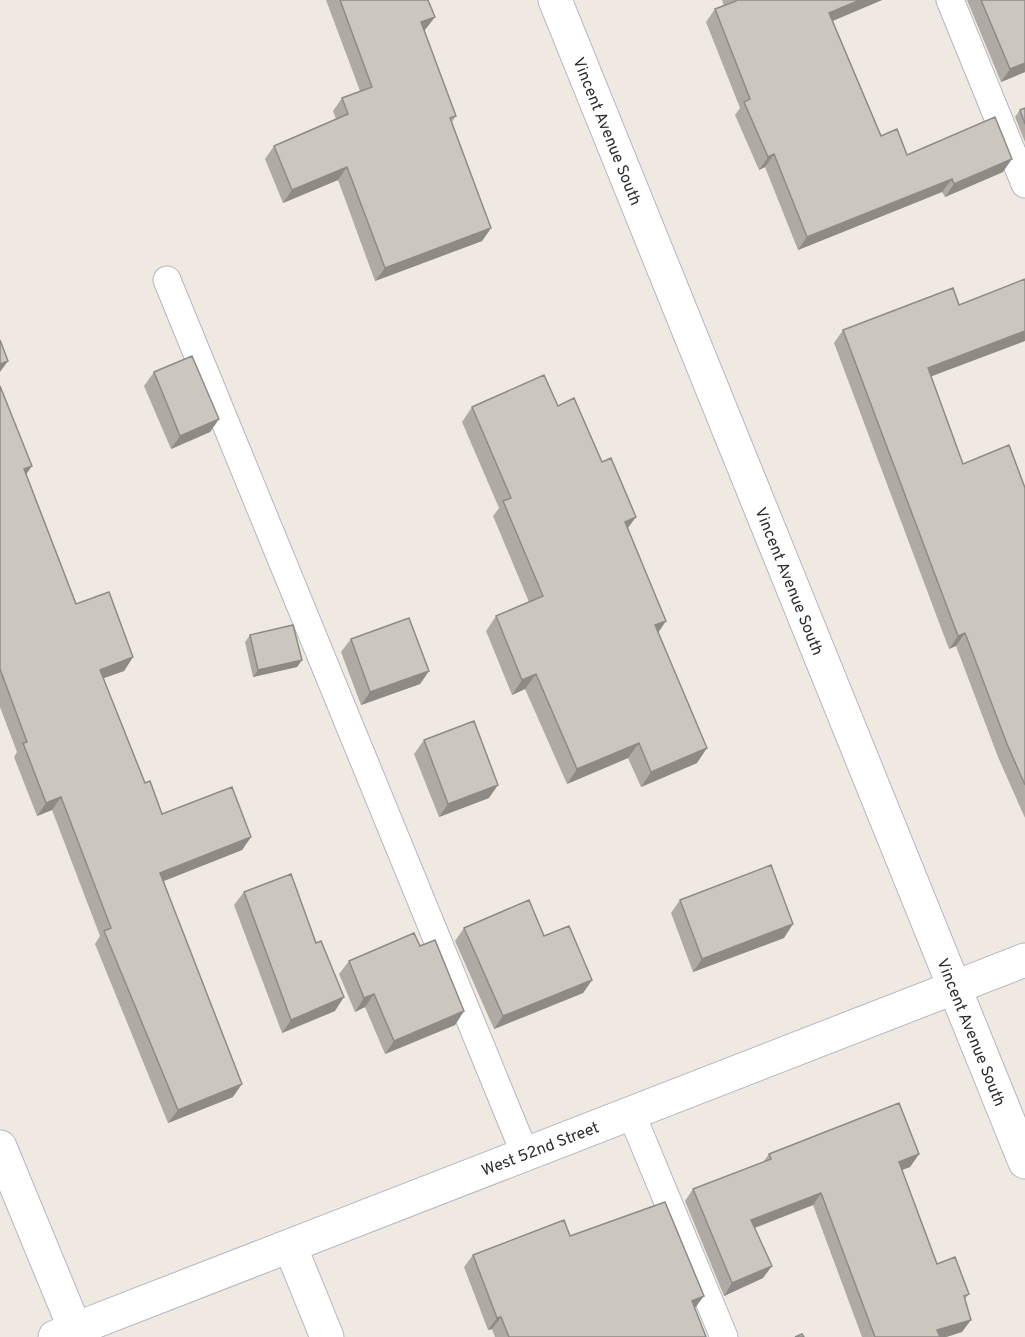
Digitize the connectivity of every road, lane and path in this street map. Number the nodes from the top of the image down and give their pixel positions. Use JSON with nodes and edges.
{"nodes":[{"id":1,"x":555,"y":0,"type":"edge"},
{"id":2,"x":950,"y":0,"type":"edge"},
{"id":3,"x":1025,"y":184,"type":"edge"},
{"id":4,"x":167,"y":280,"type":"dead end"},
{"id":5,"x":1025,"y":960,"type":"edge"},
{"id":6,"x":954,"y":987,"type":"junction"},
{"id":7,"x":631,"y":1113,"type":"junction"},
{"id":8,"x":0,"y":1147,"type":"edge"},
{"id":9,"x":525,"y":1154,"type":"junction"},
{"id":10,"x":1025,"y":1162,"type":"edge"},
{"id":11,"x":290,"y":1246,"type":"junction"},
{"id":12,"x":65,"y":1333,"type":"edge"},
{"id":13,"x":327,"y":1337,"type":"edge"},
{"id":14,"x":724,"y":1337,"type":"edge"}],
"edges":[{"from":1,"to":6,"type":"street","name":"Vincent Avenue South"},
{"from":2,"to":3,"type":"lane"},
{"from":4,"to":9,"type":"lane"},
{"from":5,"to":6,"type":"street","name":"West 52nd Street"},
{"from":6,"to":7,"type":"street","name":"West 52nd Street"},
{"from":6,"to":10,"type":"street","name":"Vincent Avenue South"},
{"from":7,"to":9,"type":"street","name":"West 52nd Street"},
{"from":7,"to":14,"type":"lane"},
{"from":8,"to":12,"type":"street"},
{"from":9,"to":11,"type":"street","name":"West 52nd Street"},
{"from":11,"to":12,"type":"street","name":"West 52nd Street"},
{"from":11,"to":13,"type":"street"}]}
